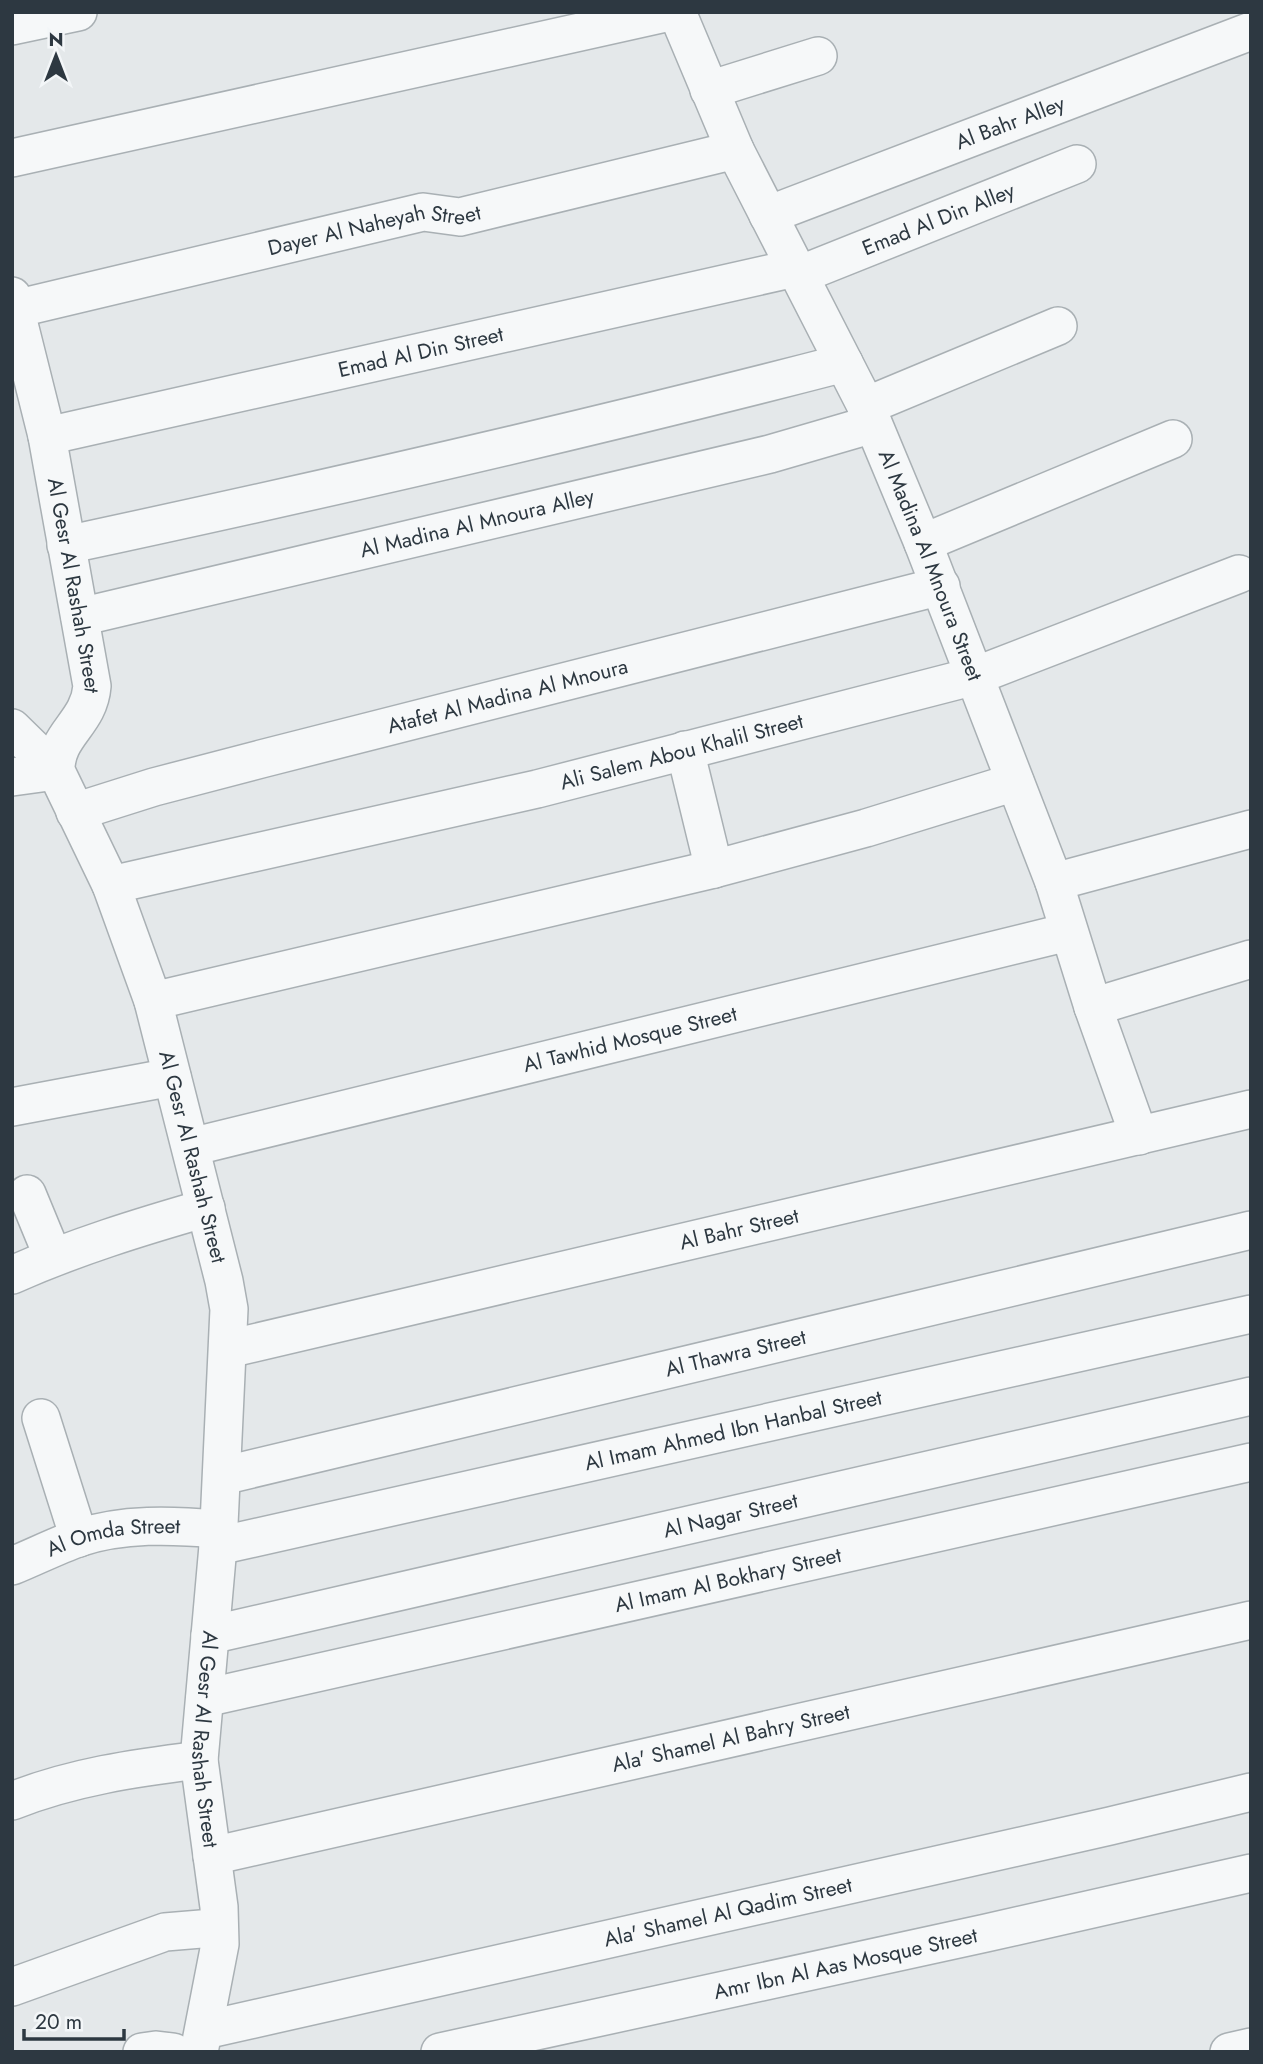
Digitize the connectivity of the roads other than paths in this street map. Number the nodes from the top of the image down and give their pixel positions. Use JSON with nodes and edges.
{"nodes":[{"id":1,"x":78,"y":12,"type":"edge"},
{"id":2,"x":670,"y":12,"type":"edge"},
{"id":3,"x":677,"y":12,"type":"edge"},
{"id":4,"x":12,"y":26,"type":"edge"},
{"id":5,"x":1251,"y":31,"type":"edge"},
{"id":6,"x":818,"y":56,"type":"dead end"},
{"id":7,"x":709,"y":90,"type":"junction"},
{"id":8,"x":735,"y":150,"type":"junction"},
{"id":9,"x":12,"y":158,"type":"edge"},
{"id":10,"x":1077,"y":164,"type":"dead end"},
{"id":11,"x":768,"y":215,"type":"junction"},
{"id":12,"x":797,"y":272,"type":"junction"},
{"id":13,"x":14,"y":302,"type":"edge"},
{"id":14,"x":1058,"y":326,"type":"dead end"},
{"id":15,"x":844,"y":363,"type":"junction"},
{"id":16,"x":870,"y":415,"type":"junction"},
{"id":17,"x":47,"y":436,"type":"junction"},
{"id":18,"x":1173,"y":439,"type":"dead end"},
{"id":19,"x":923,"y":543,"type":"junction"},
{"id":20,"x":66,"y":545,"type":"junction"},
{"id":21,"x":1239,"y":574,"type":"dead end"},
{"id":22,"x":941,"y":586,"type":"junction"},
{"id":23,"x":80,"y":617,"type":"junction"},
{"id":24,"x":975,"y":676,"type":"junction"},
{"id":25,"x":12,"y":728,"type":"edge"},
{"id":26,"x":685,"y":750,"type":"junction"},
{"id":27,"x":56,"y":771,"type":"junction"},
{"id":28,"x":12,"y":777,"type":"edge"},
{"id":29,"x":1014,"y":782,"type":"junction"},
{"id":30,"x":75,"y":812,"type":"junction"},
{"id":31,"x":1251,"y":829,"type":"edge"},
{"id":32,"x":714,"y":869,"type":"junction"},
{"id":33,"x":1054,"y":882,"type":"junction"},
{"id":34,"x":111,"y":885,"type":"junction"},
{"id":35,"x":1068,"y":932,"type":"junction"},
{"id":36,"x":1251,"y":959,"type":"edge"},
{"id":37,"x":153,"y":1001,"type":"junction"},
{"id":38,"x":1093,"y":1007,"type":"junction"},
{"id":39,"x":172,"y":1077,"type":"junction"},
{"id":40,"x":12,"y":1107,"type":"edge"},
{"id":41,"x":1251,"y":1109,"type":"edge"},
{"id":42,"x":1139,"y":1136,"type":"junction"},
{"id":43,"x":191,"y":1147,"type":"junction"},
{"id":44,"x":27,"y":1195,"type":"dead end"},
{"id":45,"x":206,"y":1208,"type":"junction"},
{"id":46,"x":1251,"y":1230,"type":"edge"},
{"id":47,"x":53,"y":1257,"type":"junction"},
{"id":48,"x":12,"y":1275,"type":"edge"},
{"id":49,"x":1251,"y":1314,"type":"edge"},
{"id":50,"x":228,"y":1349,"type":"junction"},
{"id":51,"x":1251,"y":1396,"type":"edge"},
{"id":52,"x":41,"y":1418,"type":"dead end"},
{"id":53,"x":1251,"y":1462,"type":"edge"},
{"id":54,"x":222,"y":1476,"type":"junction"},
{"id":55,"x":218,"y":1537,"type":"junction"},
{"id":56,"x":79,"y":1538,"type":"junction"},
{"id":57,"x":12,"y":1566,"type":"edge"},
{"id":58,"x":1251,"y":1620,"type":"edge"},
{"id":59,"x":210,"y":1635,"type":"junction"},
{"id":60,"x":205,"y":1698,"type":"junction"},
{"id":61,"x":199,"y":1760,"type":"junction"},
{"id":62,"x":1251,"y":1792,"type":"edge"},
{"id":63,"x":12,"y":1801,"type":"edge"},
{"id":64,"x":212,"y":1856,"type":"junction"},
{"id":65,"x":1251,"y":1873,"type":"edge"},
{"id":66,"x":219,"y":1932,"type":"junction"},
{"id":67,"x":12,"y":1987,"type":"edge"},
{"id":68,"x":202,"y":2041,"type":"edge"},
{"id":69,"x":1251,"y":2047,"type":"edge"},
{"id":70,"x":142,"y":2052,"type":"edge"},
{"id":71,"x":173,"y":2052,"type":"edge"},
{"id":72,"x":440,"y":2052,"type":"edge"},
{"id":73,"x":1229,"y":2052,"type":"edge"}],
"edges":[{"from":1,"to":4,"type":"street"},
{"from":2,"to":9,"type":"street"},
{"from":3,"to":7,"type":"street","name":"Al Madina Al Mnoura Street"},
{"from":5,"to":11,"type":"street","name":"Al Bahr Alley"},
{"from":6,"to":7,"type":"street"},
{"from":7,"to":8,"type":"street","name":"Al Madina Al Mnoura Street"},
{"from":8,"to":11,"type":"street","name":"Al Madina Al Mnoura Street"},
{"from":8,"to":13,"type":"street","name":"Dayer Al Naheyah Street"},
{"from":10,"to":12,"type":"street","name":"Emad Al Din Alley"},
{"from":11,"to":12,"type":"street","name":"Al Madina Al Mnoura Street"},
{"from":12,"to":15,"type":"street","name":"Al Madina Al Mnoura Street"},
{"from":12,"to":17,"type":"street","name":"Emad Al Din Street"},
{"from":13,"to":17,"type":"street","name":"Al Gesr Al Rashah Street"},
{"from":14,"to":16,"type":"street","name":"Al Madina Al Mnoura Alley"},
{"from":15,"to":16,"type":"street","name":"Al Madina Al Mnoura Street"},
{"from":15,"to":20,"type":"street"},
{"from":16,"to":19,"type":"street","name":"Al Madina Al Mnoura Street"},
{"from":16,"to":23,"type":"street","name":"Al Madina Al Mnoura Alley"},
{"from":17,"to":20,"type":"street","name":"Al Gesr Al Rashah Street"},
{"from":18,"to":19,"type":"street"},
{"from":19,"to":22,"type":"street","name":"Al Madina Al Mnoura Street"},
{"from":20,"to":23,"type":"street","name":"Al Gesr Al Rashah Street"},
{"from":21,"to":24,"type":"street","name":"Ali Salem Abou Khalil Street"},
{"from":22,"to":24,"type":"street","name":"Al Madina Al Mnoura Street"},
{"from":22,"to":30,"type":"street","name":"Atafet Al Madina Al Mnoura"},
{"from":23,"to":27,"type":"street","name":"Al Gesr Al Rashah Street"},
{"from":24,"to":26,"type":"street","name":"Ali Salem Abou Khalil Street"},
{"from":24,"to":29,"type":"street","name":"Al Madina Al Mnoura Street"},
{"from":25,"to":27,"type":"street"},
{"from":26,"to":32,"type":"street"},
{"from":26,"to":34,"type":"street","name":"Ali Salem Abou Khalil Street"},
{"from":27,"to":28,"type":"street"},
{"from":27,"to":30,"type":"street","name":"Al Gesr Al Rashah Street"},
{"from":29,"to":32,"type":"street"},
{"from":29,"to":33,"type":"street","name":"Al Madina Al Mnoura Street"},
{"from":30,"to":34,"type":"street","name":"Al Gesr Al Rashah Street"},
{"from":31,"to":33,"type":"street"},
{"from":32,"to":37,"type":"street"},
{"from":33,"to":35,"type":"street","name":"Al Madina Al Mnoura Street"},
{"from":34,"to":37,"type":"street","name":"Al Gesr Al Rashah Street"},
{"from":35,"to":38,"type":"street","name":"Al Madina Al Mnoura Street"},
{"from":35,"to":43,"type":"street","name":"Al Tawhid Mosque Street"},
{"from":36,"to":38,"type":"street"},
{"from":37,"to":39,"type":"street","name":"Al Gesr Al Rashah Street"},
{"from":38,"to":42,"type":"street","name":"Al Madina Al Mnoura Street"},
{"from":39,"to":40,"type":"street"},
{"from":39,"to":43,"type":"street","name":"Al Gesr Al Rashah Street"},
{"from":41,"to":42,"type":"street","name":"Al Bahr Street"},
{"from":42,"to":50,"type":"street","name":"Al Bahr Street"},
{"from":43,"to":45,"type":"street","name":"Al Gesr Al Rashah Street"},
{"from":44,"to":47,"type":"street"},
{"from":45,"to":47,"type":"street"},
{"from":45,"to":50,"type":"street","name":"Al Gesr Al Rashah Street"},
{"from":46,"to":54,"type":"street","name":"Al Thawra Street"},
{"from":47,"to":48,"type":"street"},
{"from":49,"to":55,"type":"street","name":"Al Imam Ahmed Ibn Hanbal Street"},
{"from":50,"to":54,"type":"street","name":"Al Gesr Al Rashah Street"},
{"from":51,"to":59,"type":"street","name":"Al Nagar Street"},
{"from":52,"to":56,"type":"street"},
{"from":53,"to":60,"type":"street","name":"Al Imam Al Bokhary Street"},
{"from":54,"to":55,"type":"street","name":"Al Gesr Al Rashah Street"},
{"from":55,"to":56,"type":"street","name":"Al Omda Street"},
{"from":55,"to":59,"type":"street","name":"Al Gesr Al Rashah Street"},
{"from":56,"to":57,"type":"street","name":"Al Omda Street"},
{"from":58,"to":64,"type":"street","name":"Ala' Shamel Al Bahry Street"},
{"from":59,"to":60,"type":"street","name":"Al Gesr Al Rashah Street"},
{"from":60,"to":61,"type":"street","name":"Al Gesr Al Rashah Street"},
{"from":61,"to":63,"type":"street"},
{"from":61,"to":64,"type":"street","name":"Al Gesr Al Rashah Street"},
{"from":62,"to":68,"type":"street","name":"Ala' Shamel Al Qadim Street"},
{"from":64,"to":66,"type":"street","name":"Al Gesr Al Rashah Street"},
{"from":65,"to":72,"type":"street","name":"Amr Ibn Al Aas Mosque Street"},
{"from":66,"to":67,"type":"street"},
{"from":66,"to":68,"type":"street","name":"Al Gesr Al Rashah Street"},
{"from":69,"to":73,"type":"street"},
{"from":70,"to":71,"type":"street"}]}
